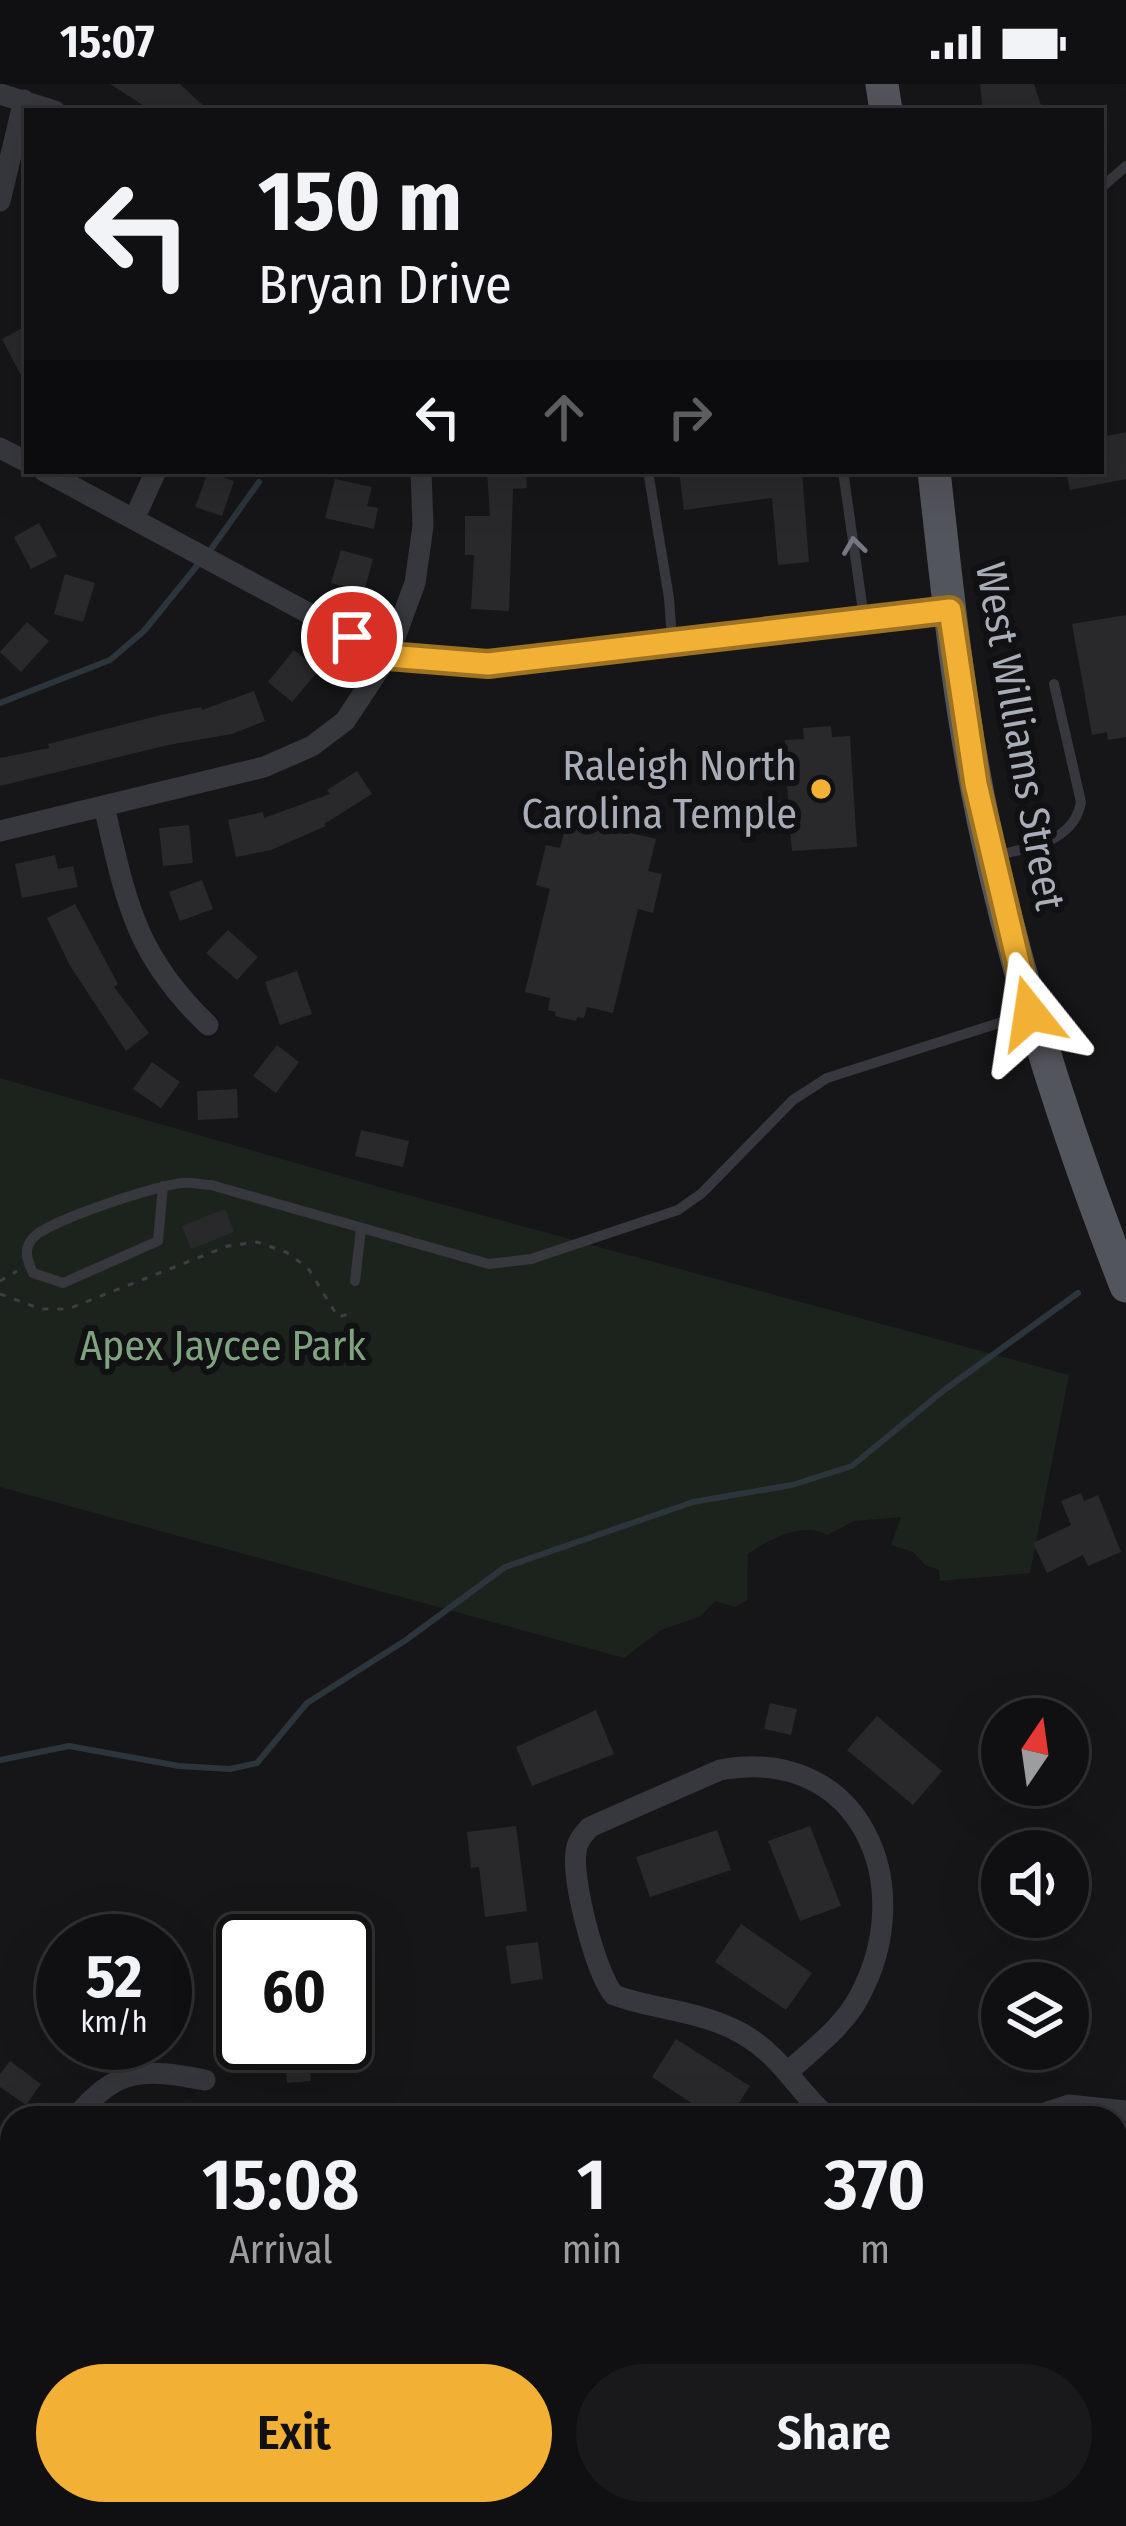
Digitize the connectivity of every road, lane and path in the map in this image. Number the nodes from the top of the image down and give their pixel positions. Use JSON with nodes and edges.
{"nodes":[{"id":1,"x":0,"y":94,"type":"edge"},
{"id":2,"x":24,"y":100,"type":"junction"},
{"id":3,"x":47,"y":108,"type":"edge"},
{"id":4,"x":0,"y":201,"type":"edge"},
{"id":5,"x":50,"y":474,"type":"edge"},
{"id":6,"x":155,"y":474,"type":"edge"},
{"id":7,"x":422,"y":474,"type":"edge"},
{"id":8,"x":648,"y":474,"type":"edge"},
{"id":9,"x":843,"y":474,"type":"edge"},
{"id":10,"x":934,"y":474,"type":"edge"},
{"id":11,"x":135,"y":518,"type":"junction"},
{"id":12,"x":950,"y":610,"type":"junction"},
{"id":13,"x":864,"y":622,"type":"junction"},
{"id":14,"x":672,"y":640,"type":"junction"},
{"id":15,"x":388,"y":656,"type":"junction"},
{"id":16,"x":1054,"y":684,"type":"dead end"},
{"id":17,"x":104,"y":806,"type":"junction"},
{"id":18,"x":0,"y":831,"type":"edge"},
{"id":19,"x":992,"y":857,"type":"junction"},
{"id":20,"x":1030,"y":1013,"type":"junction"},
{"id":21,"x":208,"y":1024,"type":"dead end"},
{"id":22,"x":163,"y":1186,"type":"junction"},
{"id":23,"x":361,"y":1229,"type":"junction"},
{"id":24,"x":19,"y":1270,"type":"dead end"},
{"id":25,"x":0,"y":1281,"type":"edge"},
{"id":26,"x":355,"y":1281,"type":"dead end"},
{"id":27,"x":1126,"y":1286,"type":"edge"},
{"id":28,"x":0,"y":1294,"type":"edge"},
{"id":29,"x":352,"y":1312,"type":"dead end"},
{"id":30,"x":789,"y":2071,"type":"junction"},
{"id":31,"x":205,"y":2080,"type":"dead end"},
{"id":32,"x":85,"y":2106,"type":"edge"},
{"id":33,"x":819,"y":2106,"type":"edge"}],
"edges":[{"from":1,"to":2,"type":"street"},
{"from":2,"to":3,"type":"street"},
{"from":2,"to":4,"type":"street"},
{"from":5,"to":11,"type":"street"},
{"from":6,"to":11,"type":"street"},
{"from":7,"to":15,"type":"street"},
{"from":8,"to":14,"type":"lane"},
{"from":13,"to":9,"type":"lane","one_way":true},
{"from":10,"to":12,"type":"main road","name":"West Williams Street"},
{"from":11,"to":15,"type":"street"},
{"from":12,"to":13,"type":"street"},
{"from":12,"to":19,"type":"main road","name":"West Williams Street"},
{"from":13,"to":14,"type":"street"},
{"from":14,"to":15,"type":"street"},
{"from":15,"to":17,"type":"street"},
{"from":16,"to":19,"type":"lane"},
{"from":17,"to":18,"type":"street"},
{"from":17,"to":21,"type":"street"},
{"from":19,"to":20,"type":"main road","name":"West Williams Street"},
{"from":20,"to":23,"type":"lane"},
{"from":20,"to":27,"type":"main road","name":"West Williams Street"},
{"from":22,"to":22,"type":"lane"},
{"from":22,"to":23,"type":"lane"},
{"from":23,"to":26,"type":"lane"},
{"from":24,"to":25,"type":"path"},
{"from":28,"to":29,"type":"path"},
{"from":30,"to":30,"type":"street"},
{"from":30,"to":33,"type":"street"},
{"from":31,"to":32,"type":"street"}]}
